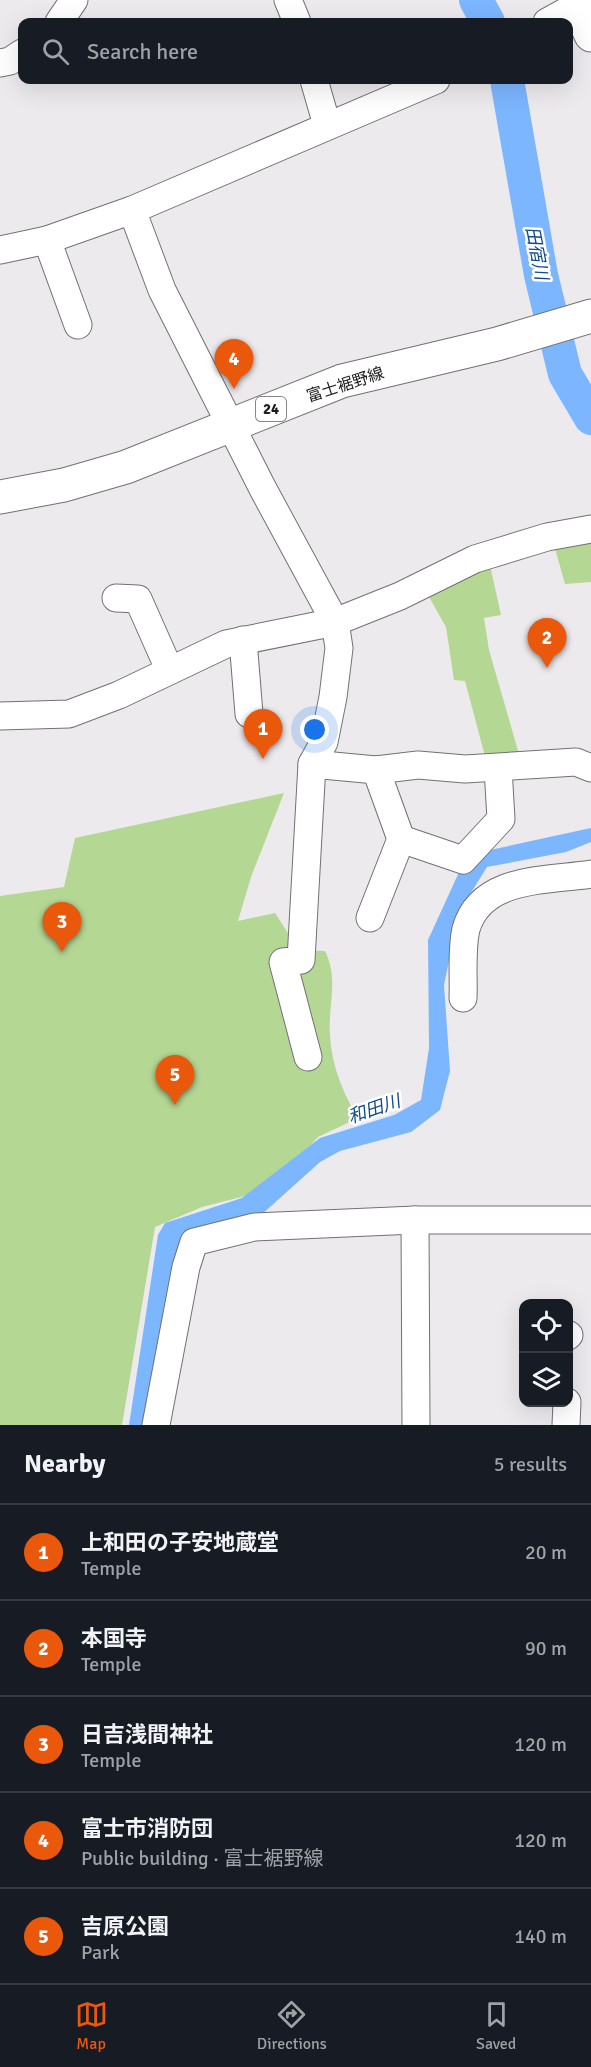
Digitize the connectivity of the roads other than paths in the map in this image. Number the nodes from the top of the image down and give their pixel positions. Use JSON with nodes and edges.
{"nodes":[{"id":1,"x":74,"y":0,"type":"edge"},
{"id":2,"x":288,"y":0,"type":"edge"},
{"id":3,"x":580,"y":2,"type":"edge"},
{"id":4,"x":61,"y":18,"type":"edge"},
{"id":5,"x":295,"y":18,"type":"edge"},
{"id":6,"x":554,"y":18,"type":"edge"},
{"id":7,"x":591,"y":35,"type":"edge"},
{"id":8,"x":18,"y":56,"type":"edge"},
{"id":9,"x":0,"y":63,"type":"edge"},
{"id":10,"x":315,"y":84,"type":"edge"},
{"id":11,"x":426,"y":84,"type":"edge"},
{"id":12,"x":327,"y":125,"type":"junction"},
{"id":13,"x":132,"y":210,"type":"junction"},
{"id":14,"x":47,"y":240,"type":"junction"},
{"id":15,"x":0,"y":250,"type":"edge"},
{"id":16,"x":591,"y":316,"type":"edge"},
{"id":17,"x":78,"y":325,"type":"dead end"},
{"id":18,"x":232,"y":425,"type":"junction"},
{"id":19,"x":0,"y":497,"type":"edge"},
{"id":20,"x":591,"y":529,"type":"edge"},
{"id":21,"x":116,"y":598,"type":"dead end"},
{"id":22,"x":335,"y":622,"type":"junction"},
{"id":23,"x":243,"y":640,"type":"junction"},
{"id":24,"x":169,"y":669,"type":"junction"},
{"id":25,"x":249,"y":714,"type":"dead end"},
{"id":26,"x":0,"y":716,"type":"edge"},
{"id":27,"x":312,"y":764,"type":"junction"},
{"id":28,"x":498,"y":768,"type":"junction"},
{"id":29,"x":591,"y":768,"type":"edge"},
{"id":30,"x":376,"y":770,"type":"junction"},
{"id":31,"x":401,"y":839,"type":"junction"},
{"id":32,"x":591,"y":874,"type":"edge"},
{"id":33,"x":370,"y":918,"type":"dead end"},
{"id":34,"x":463,"y":998,"type":"dead end"},
{"id":35,"x":308,"y":1057,"type":"dead end"},
{"id":36,"x":415,"y":1220,"type":"junction"},
{"id":37,"x":591,"y":1220,"type":"edge"},
{"id":38,"x":567,"y":1407,"type":"edge"},
{"id":39,"x":156,"y":1425,"type":"edge"},
{"id":40,"x":416,"y":1425,"type":"edge"},
{"id":41,"x":566,"y":1425,"type":"edge"}],
"edges":[{"from":1,"to":4,"type":"street"},
{"from":2,"to":5,"type":"street"},
{"from":3,"to":6,"type":"street"},
{"from":3,"to":7,"type":"main road"},
{"from":8,"to":9,"type":"street"},
{"from":10,"to":12,"type":"street"},
{"from":11,"to":12,"type":"street"},
{"from":12,"to":13,"type":"street"},
{"from":13,"to":14,"type":"street"},
{"from":13,"to":18,"type":"street"},
{"from":14,"to":15,"type":"street"},
{"from":14,"to":17,"type":"street"},
{"from":16,"to":18,"type":"main road","name":"富士裾野線","number":"24"},
{"from":18,"to":19,"type":"main road","name":"富士裾野線","number":"24"},
{"from":18,"to":22,"type":"street"},
{"from":20,"to":22,"type":"street"},
{"from":21,"to":24,"type":"street"},
{"from":22,"to":23,"type":"street"},
{"from":22,"to":27,"type":"street"},
{"from":23,"to":24,"type":"street"},
{"from":23,"to":25,"type":"street"},
{"from":24,"to":26,"type":"street"},
{"from":27,"to":30,"type":"street"},
{"from":27,"to":35,"type":"street"},
{"from":28,"to":29,"type":"street"},
{"from":28,"to":30,"type":"street"},
{"from":28,"to":31,"type":"street"},
{"from":30,"to":31,"type":"street"},
{"from":31,"to":33,"type":"street"},
{"from":32,"to":34,"type":"street"},
{"from":36,"to":37,"type":"street"},
{"from":36,"to":39,"type":"street"},
{"from":36,"to":40,"type":"street"},
{"from":38,"to":41,"type":"street"}]}
